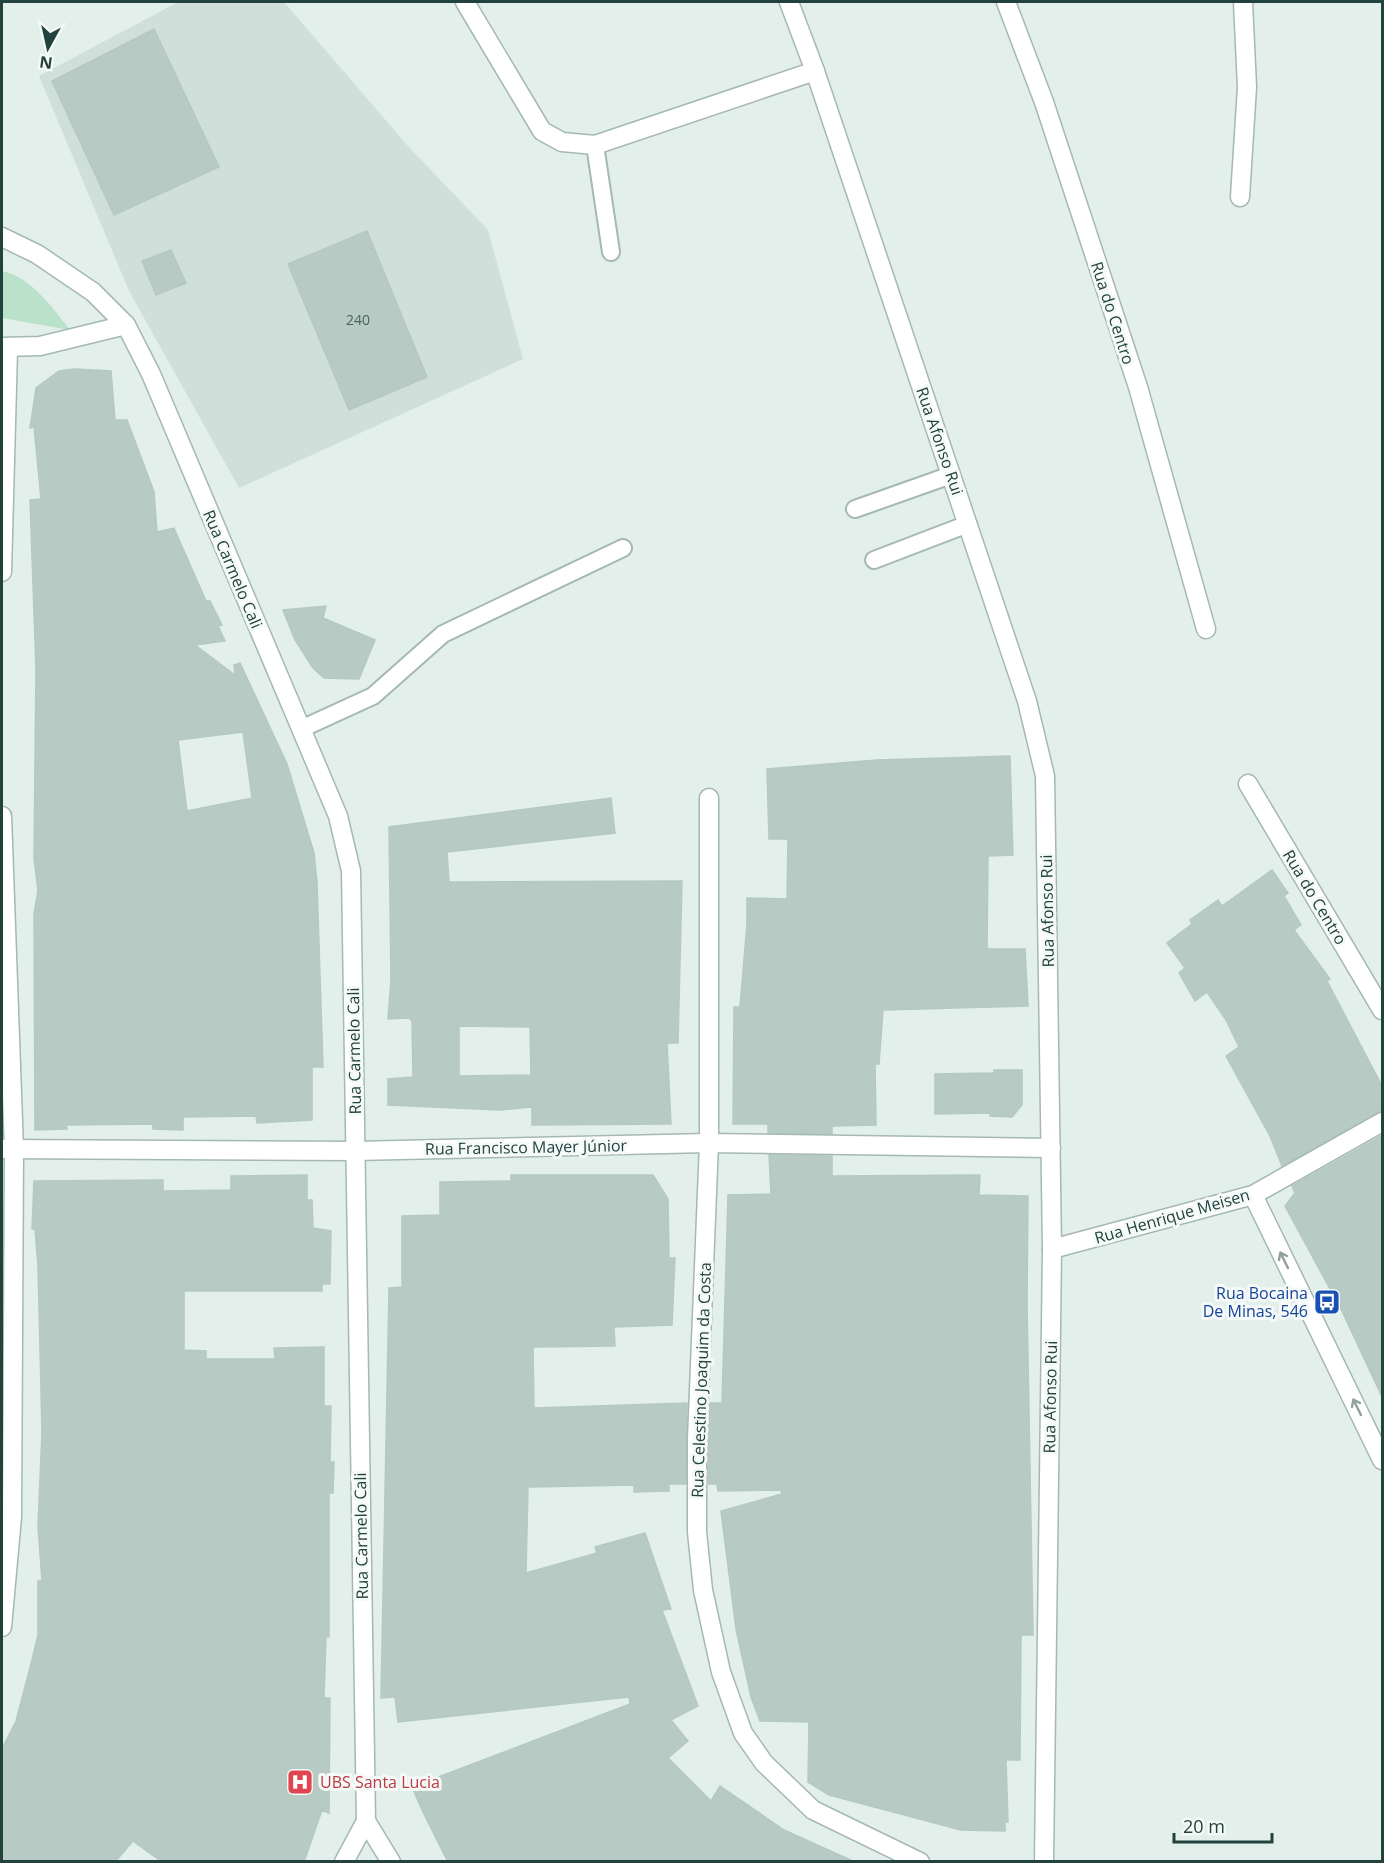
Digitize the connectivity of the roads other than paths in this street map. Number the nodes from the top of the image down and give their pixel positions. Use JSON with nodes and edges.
{"nodes":[{"id":1,"x":465,"y":2,"type":"edge"},
{"id":2,"x":789,"y":2,"type":"edge"},
{"id":3,"x":1006,"y":2,"type":"edge"},
{"id":4,"x":1244,"y":2,"type":"edge"},
{"id":5,"x":815,"y":71,"type":"junction"},
{"id":6,"x":595,"y":145,"type":"junction"},
{"id":7,"x":1240,"y":197,"type":"dead end"},
{"id":8,"x":2,"y":237,"type":"edge"},
{"id":9,"x":611,"y":252,"type":"dead end"},
{"id":10,"x":126,"y":326,"type":"junction"},
{"id":11,"x":5,"y":348,"type":"edge"},
{"id":12,"x":951,"y":475,"type":"junction"},
{"id":13,"x":855,"y":508,"type":"dead end"},
{"id":14,"x":968,"y":524,"type":"junction"},
{"id":15,"x":623,"y":548,"type":"dead end"},
{"id":16,"x":874,"y":560,"type":"dead end"},
{"id":17,"x":2,"y":572,"type":"edge"},
{"id":18,"x":1206,"y":629,"type":"dead end"},
{"id":19,"x":301,"y":729,"type":"junction"},
{"id":20,"x":1248,"y":784,"type":"dead end"},
{"id":21,"x":710,"y":798,"type":"dead end"},
{"id":22,"x":2,"y":816,"type":"edge"},
{"id":23,"x":1383,"y":1010,"type":"edge"},
{"id":24,"x":1383,"y":1122,"type":"edge"},
{"id":25,"x":709,"y":1143,"type":"junction"},
{"id":26,"x":1051,"y":1148,"type":"junction"},
{"id":27,"x":8,"y":1149,"type":"edge"},
{"id":28,"x":355,"y":1151,"type":"junction"},
{"id":29,"x":1252,"y":1195,"type":"junction"},
{"id":30,"x":1052,"y":1249,"type":"junction"},
{"id":31,"x":1383,"y":1460,"type":"edge"},
{"id":32,"x":2,"y":1627,"type":"edge"},
{"id":33,"x":366,"y":1821,"type":"junction"},
{"id":34,"x":344,"y":1862,"type":"edge"},
{"id":35,"x":391,"y":1862,"type":"edge"},
{"id":36,"x":920,"y":1862,"type":"edge"},
{"id":37,"x":1044,"y":1862,"type":"edge"}],
"edges":[{"from":1,"to":6,"type":"street"},
{"from":2,"to":5,"type":"street","name":"Rua Afonso Rui"},
{"from":3,"to":18,"type":"street","name":"Rua do Centro"},
{"from":4,"to":7,"type":"street"},
{"from":5,"to":6,"type":"street"},
{"from":5,"to":12,"type":"street","name":"Rua Afonso Rui"},
{"from":6,"to":9,"type":"lane"},
{"from":8,"to":10,"type":"street","name":"Rua Carmelo Cali"},
{"from":10,"to":11,"type":"street"},
{"from":10,"to":19,"type":"street","name":"Rua Carmelo Cali"},
{"from":11,"to":17,"type":"street"},
{"from":12,"to":13,"type":"lane"},
{"from":12,"to":14,"type":"street","name":"Rua Afonso Rui"},
{"from":14,"to":16,"type":"lane"},
{"from":14,"to":26,"type":"street","name":"Rua Afonso Rui"},
{"from":15,"to":19,"type":"lane"},
{"from":19,"to":28,"type":"street","name":"Rua Carmelo Cali"},
{"from":20,"to":23,"type":"street","name":"Rua do Centro"},
{"from":21,"to":25,"type":"street","name":"Rua Celestino Joaquim da Costa"},
{"from":22,"to":27,"type":"street"},
{"from":24,"to":29,"type":"street","name":"Rua Henrique Meisen"},
{"from":25,"to":26,"type":"street","name":"Rua Francisco Mayer Júnior"},
{"from":25,"to":28,"type":"street","name":"Rua Francisco Mayer Júnior"},
{"from":25,"to":36,"type":"street","name":"Rua Celestino Joaquim da Costa"},
{"from":26,"to":30,"type":"street","name":"Rua Afonso Rui"},
{"from":27,"to":28,"type":"street","name":"Rua Francisco Mayer Júnior"},
{"from":27,"to":32,"type":"street"},
{"from":28,"to":33,"type":"street","name":"Rua Carmelo Cali"},
{"from":29,"to":30,"type":"street","name":"Rua Henrique Meisen"},
{"from":31,"to":29,"type":"street","one_way":true},
{"from":30,"to":37,"type":"street","name":"Rua Afonso Rui"},
{"from":33,"to":34,"type":"street"},
{"from":33,"to":35,"type":"street"}]}
